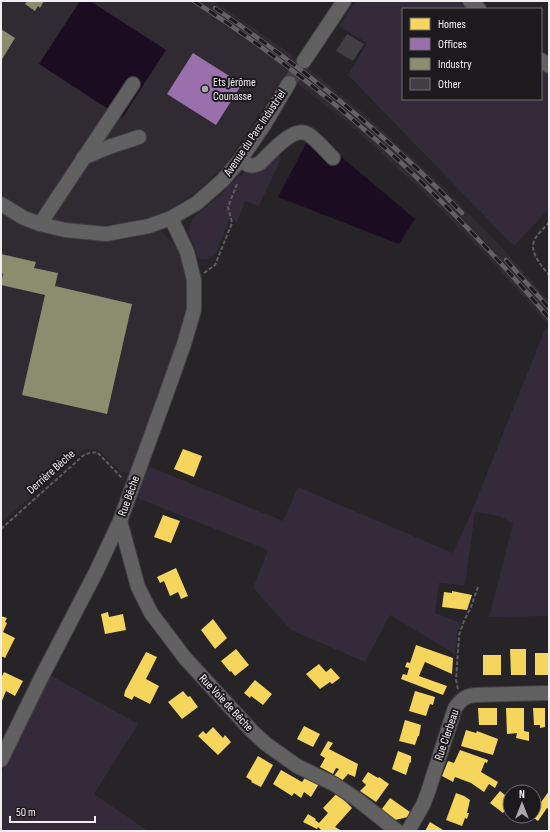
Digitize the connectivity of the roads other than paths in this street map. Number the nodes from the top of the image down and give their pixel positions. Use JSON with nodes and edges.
{"nodes":[{"id":1,"x":344,"y":1,"type":"edge"},
{"id":2,"x":470,"y":1,"type":"edge"},
{"id":3,"x":478,"y":8,"type":"edge"},
{"id":4,"x":304,"y":61,"type":"tunnel mouth"},
{"id":5,"x":289,"y":83,"type":"tunnel mouth"},
{"id":6,"x":133,"y":84,"type":"dead end"},
{"id":7,"x":139,"y":137,"type":"dead end"},
{"id":8,"x":83,"y":158,"type":"junction"},
{"id":9,"x":333,"y":158,"type":"dead end"},
{"id":10,"x":242,"y":162,"type":"junction"},
{"id":11,"x":1,"y":204,"type":"edge"},
{"id":12,"x":171,"y":218,"type":"junction"},
{"id":13,"x":40,"y":224,"type":"junction"},
{"id":14,"x":120,"y":521,"type":"junction"},
{"id":15,"x":549,"y":693,"type":"edge"},
{"id":16,"x":1,"y":760,"type":"edge"},
{"id":17,"x":397,"y":831,"type":"edge"},
{"id":18,"x":408,"y":831,"type":"edge"}],
"edges":[{"from":1,"to":4,"type":"street"},
{"from":2,"to":3,"type":"street"},
{"from":5,"to":10,"type":"street","name":"Avenue du Parc Industriel"},
{"from":6,"to":8,"type":"street"},
{"from":7,"to":8,"type":"street"},
{"from":8,"to":13,"type":"street"},
{"from":9,"to":10,"type":"street"},
{"from":10,"to":12,"type":"street","name":"Avenue du Parc Industriel"},
{"from":11,"to":13,"type":"street","name":"Avenue du Parc Industriel"},
{"from":12,"to":13,"type":"street","name":"Avenue du Parc Industriel"},
{"from":12,"to":14,"type":"street","name":"Rue Bêche"},
{"from":14,"to":16,"type":"street","name":"Rue Bêche"},
{"from":14,"to":17,"type":"street","name":"Rue Voie de Bêche"},
{"from":15,"to":18,"type":"street","name":"Rue Clerbeau"}]}
